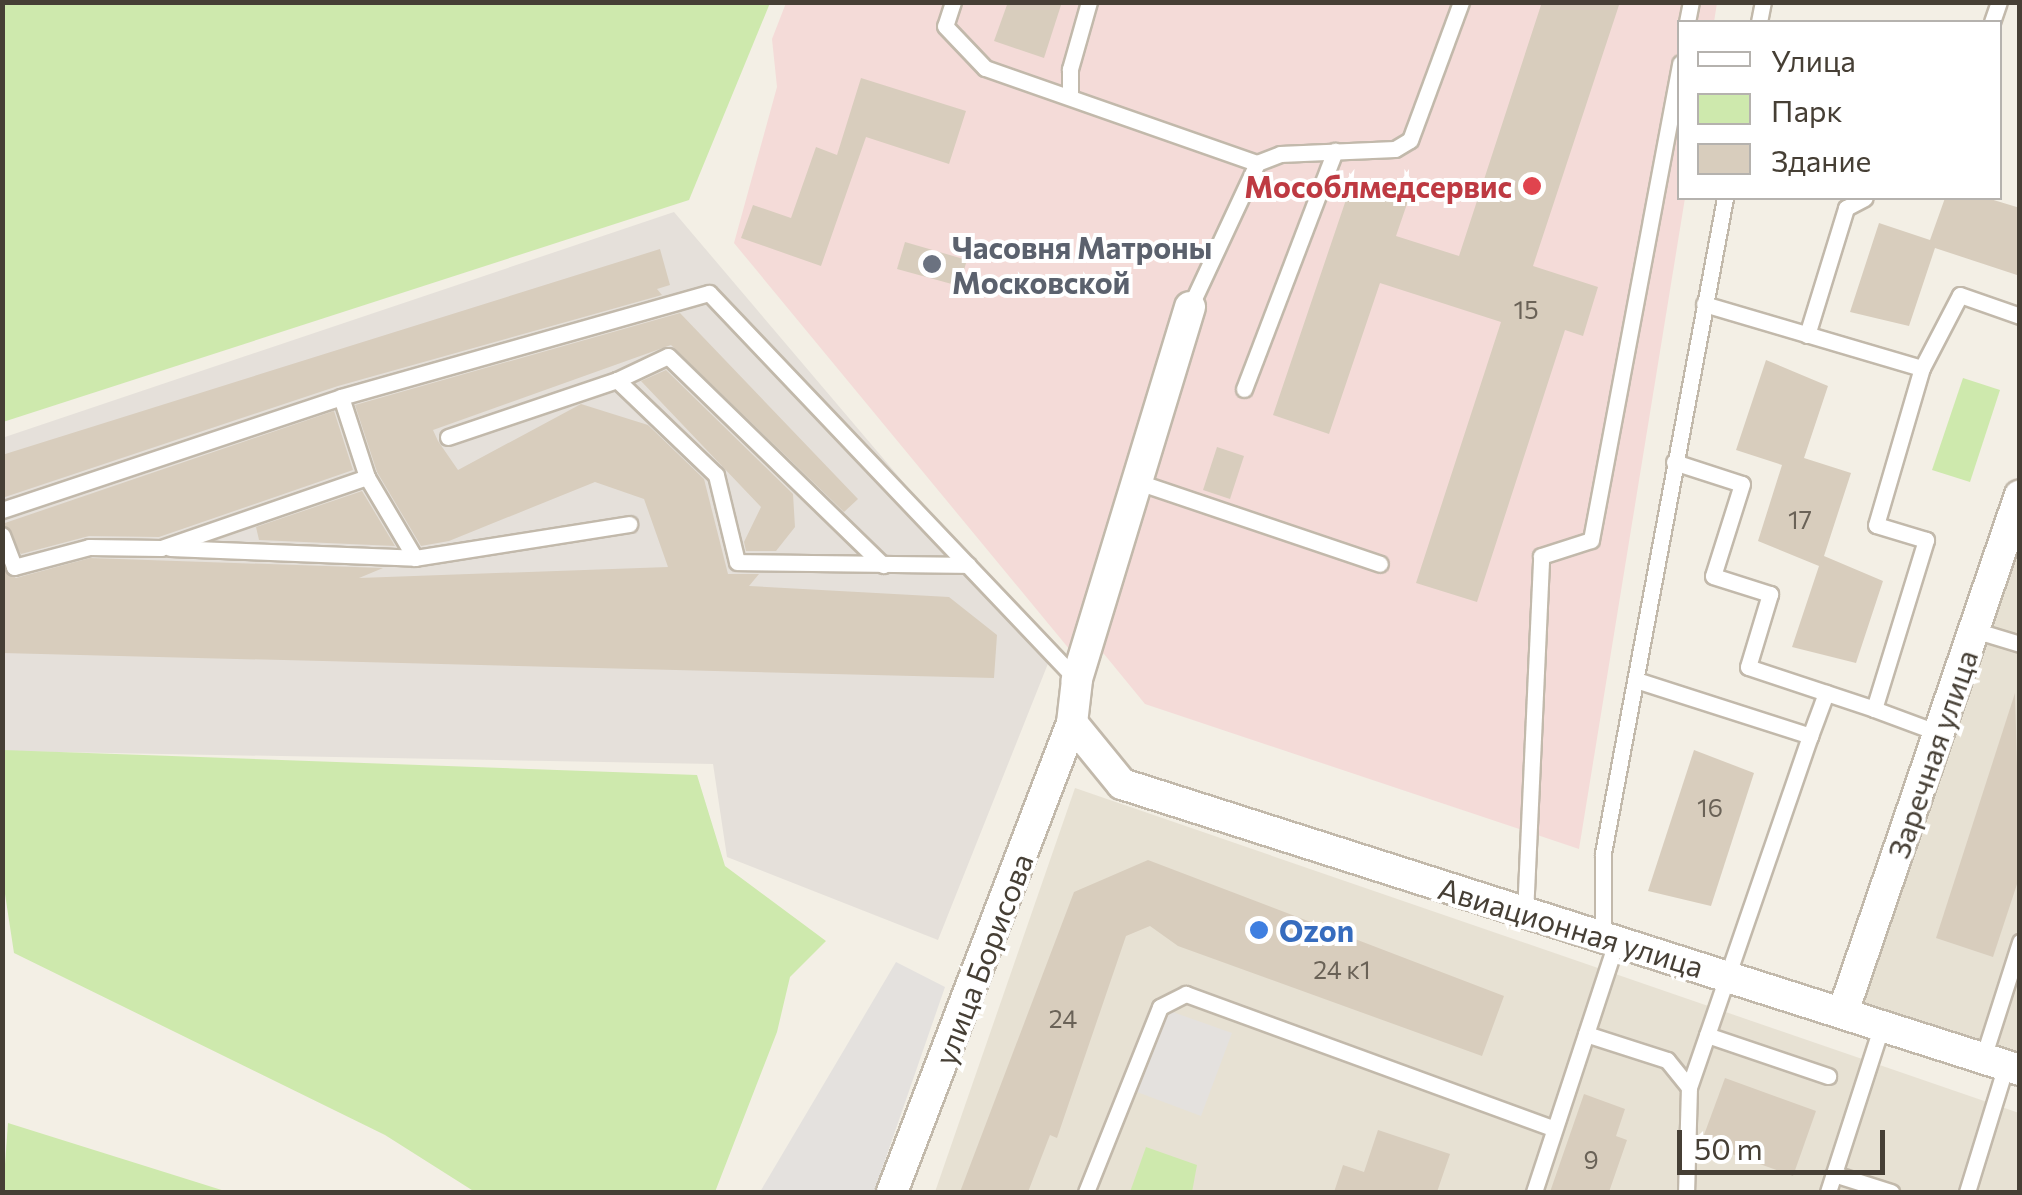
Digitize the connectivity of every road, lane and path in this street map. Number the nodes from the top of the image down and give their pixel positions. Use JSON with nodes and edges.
{"nodes":[{"id":1,"x":952,"y":2,"type":"edge"},
{"id":2,"x":1089,"y":2,"type":"edge"},
{"id":3,"x":1461,"y":2,"type":"edge"},
{"id":4,"x":1677,"y":79,"type":"edge"},
{"id":5,"x":1070,"y":94,"type":"junction"},
{"id":6,"x":1336,"y":151,"type":"junction"},
{"id":7,"x":1258,"y":162,"type":"junction"},
{"id":8,"x":1725,"y":200,"type":"edge"},
{"id":9,"x":1861,"y":200,"type":"edge"},
{"id":10,"x":1704,"y":304,"type":"junction"},
{"id":11,"x":1190,"y":306,"type":"joint"},
{"id":12,"x":2020,"y":316,"type":"edge"},
{"id":13,"x":1807,"y":335,"type":"junction"},
{"id":14,"x":1922,"y":368,"type":"junction"},
{"id":15,"x":617,"y":380,"type":"junction"},
{"id":16,"x":1244,"y":389,"type":"dead end"},
{"id":17,"x":341,"y":397,"type":"junction"},
{"id":18,"x":448,"y":437,"type":"dead end"},
{"id":19,"x":1674,"y":462,"type":"junction"},
{"id":20,"x":367,"y":477,"type":"junction"},
{"id":21,"x":1141,"y":482,"type":"junction"},
{"id":22,"x":2020,"y":495,"type":"edge"},
{"id":23,"x":2,"y":510,"type":"edge"},
{"id":24,"x":630,"y":524,"type":"dead end"},
{"id":25,"x":2,"y":535,"type":"edge"},
{"id":26,"x":161,"y":548,"type":"junction"},
{"id":27,"x":415,"y":558,"type":"junction"},
{"id":28,"x":1380,"y":564,"type":"dead end"},
{"id":29,"x":968,"y":565,"type":"junction"},
{"id":30,"x":883,"y":566,"type":"junction"},
{"id":31,"x":1974,"y":630,"type":"junction"},
{"id":32,"x":2020,"y":644,"type":"edge"},
{"id":33,"x":1077,"y":680,"type":"junction"},
{"id":34,"x":1636,"y":680,"type":"junction"},
{"id":35,"x":1826,"y":693,"type":"junction"},
{"id":36,"x":1874,"y":709,"type":"junction"},
{"id":37,"x":1072,"y":724,"type":"junction"},
{"id":38,"x":1939,"y":733,"type":"junction"},
{"id":39,"x":1810,"y":736,"type":"junction"},
{"id":40,"x":1526,"y":914,"type":"junction"},
{"id":41,"x":1610,"y":940,"type":"junction"},
{"id":42,"x":2020,"y":942,"type":"edge"},
{"id":43,"x":1728,"y":976,"type":"junction"},
{"id":44,"x":1842,"y":1012,"type":"junction"},
{"id":45,"x":1882,"y":1024,"type":"junction"},
{"id":46,"x":1586,"y":1034,"type":"junction"},
{"id":47,"x":1707,"y":1035,"type":"junction"},
{"id":48,"x":2003,"y":1064,"type":"edge"},
{"id":49,"x":1828,"y":1076,"type":"dead end"},
{"id":50,"x":1688,"y":1087,"type":"junction"},
{"id":51,"x":1554,"y":1130,"type":"junction"},
{"id":52,"x":1834,"y":1174,"type":"junction"},
{"id":53,"x":892,"y":1192,"type":"edge"},
{"id":54,"x":1086,"y":1192,"type":"edge"},
{"id":55,"x":1534,"y":1192,"type":"edge"},
{"id":56,"x":1686,"y":1192,"type":"edge"},
{"id":57,"x":1828,"y":1192,"type":"edge"},
{"id":58,"x":1891,"y":1192,"type":"edge"},
{"id":59,"x":1967,"y":1192,"type":"edge"}],
"edges":[{"from":1,"to":5,"type":"lane"},
{"from":2,"to":5,"type":"lane"},
{"from":3,"to":6,"type":"lane"},
{"from":4,"to":40,"type":"lane"},
{"from":5,"to":7,"type":"lane"},
{"from":6,"to":7,"type":"lane"},
{"from":6,"to":16,"type":"lane"},
{"from":7,"to":11,"type":"lane"},
{"from":8,"to":10,"type":"lane"},
{"from":9,"to":13,"type":"lane"},
{"from":10,"to":13,"type":"lane"},
{"from":10,"to":19,"type":"lane"},
{"from":11,"to":21,"type":"street","name":"улица Борисова"},
{"from":12,"to":14,"type":"lane"},
{"from":13,"to":14,"type":"lane"},
{"from":14,"to":36,"type":"lane"},
{"from":15,"to":18,"type":"lane"},
{"from":15,"to":30,"type":"lane"},
{"from":15,"to":30,"type":"lane"},
{"from":17,"to":20,"type":"lane"},
{"from":17,"to":23,"type":"lane"},
{"from":17,"to":29,"type":"lane"},
{"from":19,"to":34,"type":"lane"},
{"from":19,"to":35,"type":"lane"},
{"from":20,"to":26,"type":"lane"},
{"from":20,"to":27,"type":"lane"},
{"from":21,"to":28,"type":"lane"},
{"from":21,"to":33,"type":"street","name":"улица Борисова"},
{"from":22,"to":31,"type":"street","name":"Заречная улица"},
{"from":24,"to":27,"type":"lane"},
{"from":25,"to":26,"type":"lane"},
{"from":26,"to":27,"type":"lane"},
{"from":29,"to":30,"type":"lane"},
{"from":29,"to":33,"type":"lane"},
{"from":31,"to":32,"type":"lane"},
{"from":31,"to":38,"type":"street","name":"Заречная улица"},
{"from":33,"to":37,"type":"street","name":"улица Борисова"},
{"from":34,"to":39,"type":"lane"},
{"from":34,"to":41,"type":"lane"},
{"from":35,"to":36,"type":"lane"},
{"from":35,"to":39,"type":"lane"},
{"from":36,"to":38,"type":"lane"},
{"from":37,"to":40,"type":"street","name":"Авиационная улица"},
{"from":37,"to":53,"type":"street","name":"улица Борисова"},
{"from":38,"to":44,"type":"street","name":"Заречная улица"},
{"from":39,"to":43,"type":"lane"},
{"from":40,"to":41,"type":"street","name":"Авиационная улица"},
{"from":41,"to":43,"type":"street","name":"Авиационная улица"},
{"from":41,"to":46,"type":"lane"},
{"from":42,"to":48,"type":"lane"},
{"from":43,"to":44,"type":"street","name":"Авиационная улица"},
{"from":43,"to":47,"type":"lane"},
{"from":44,"to":45,"type":"street","name":"Авиационная улица"},
{"from":45,"to":48,"type":"street","name":"Авиационная улица"},
{"from":45,"to":52,"type":"lane"},
{"from":46,"to":50,"type":"lane"},
{"from":46,"to":51,"type":"lane"},
{"from":47,"to":49,"type":"lane"},
{"from":47,"to":50,"type":"lane"},
{"from":48,"to":59,"type":"lane"},
{"from":50,"to":56,"type":"lane"},
{"from":51,"to":54,"type":"lane"},
{"from":51,"to":55,"type":"lane"},
{"from":52,"to":57,"type":"lane"},
{"from":52,"to":58,"type":"lane"}]}
